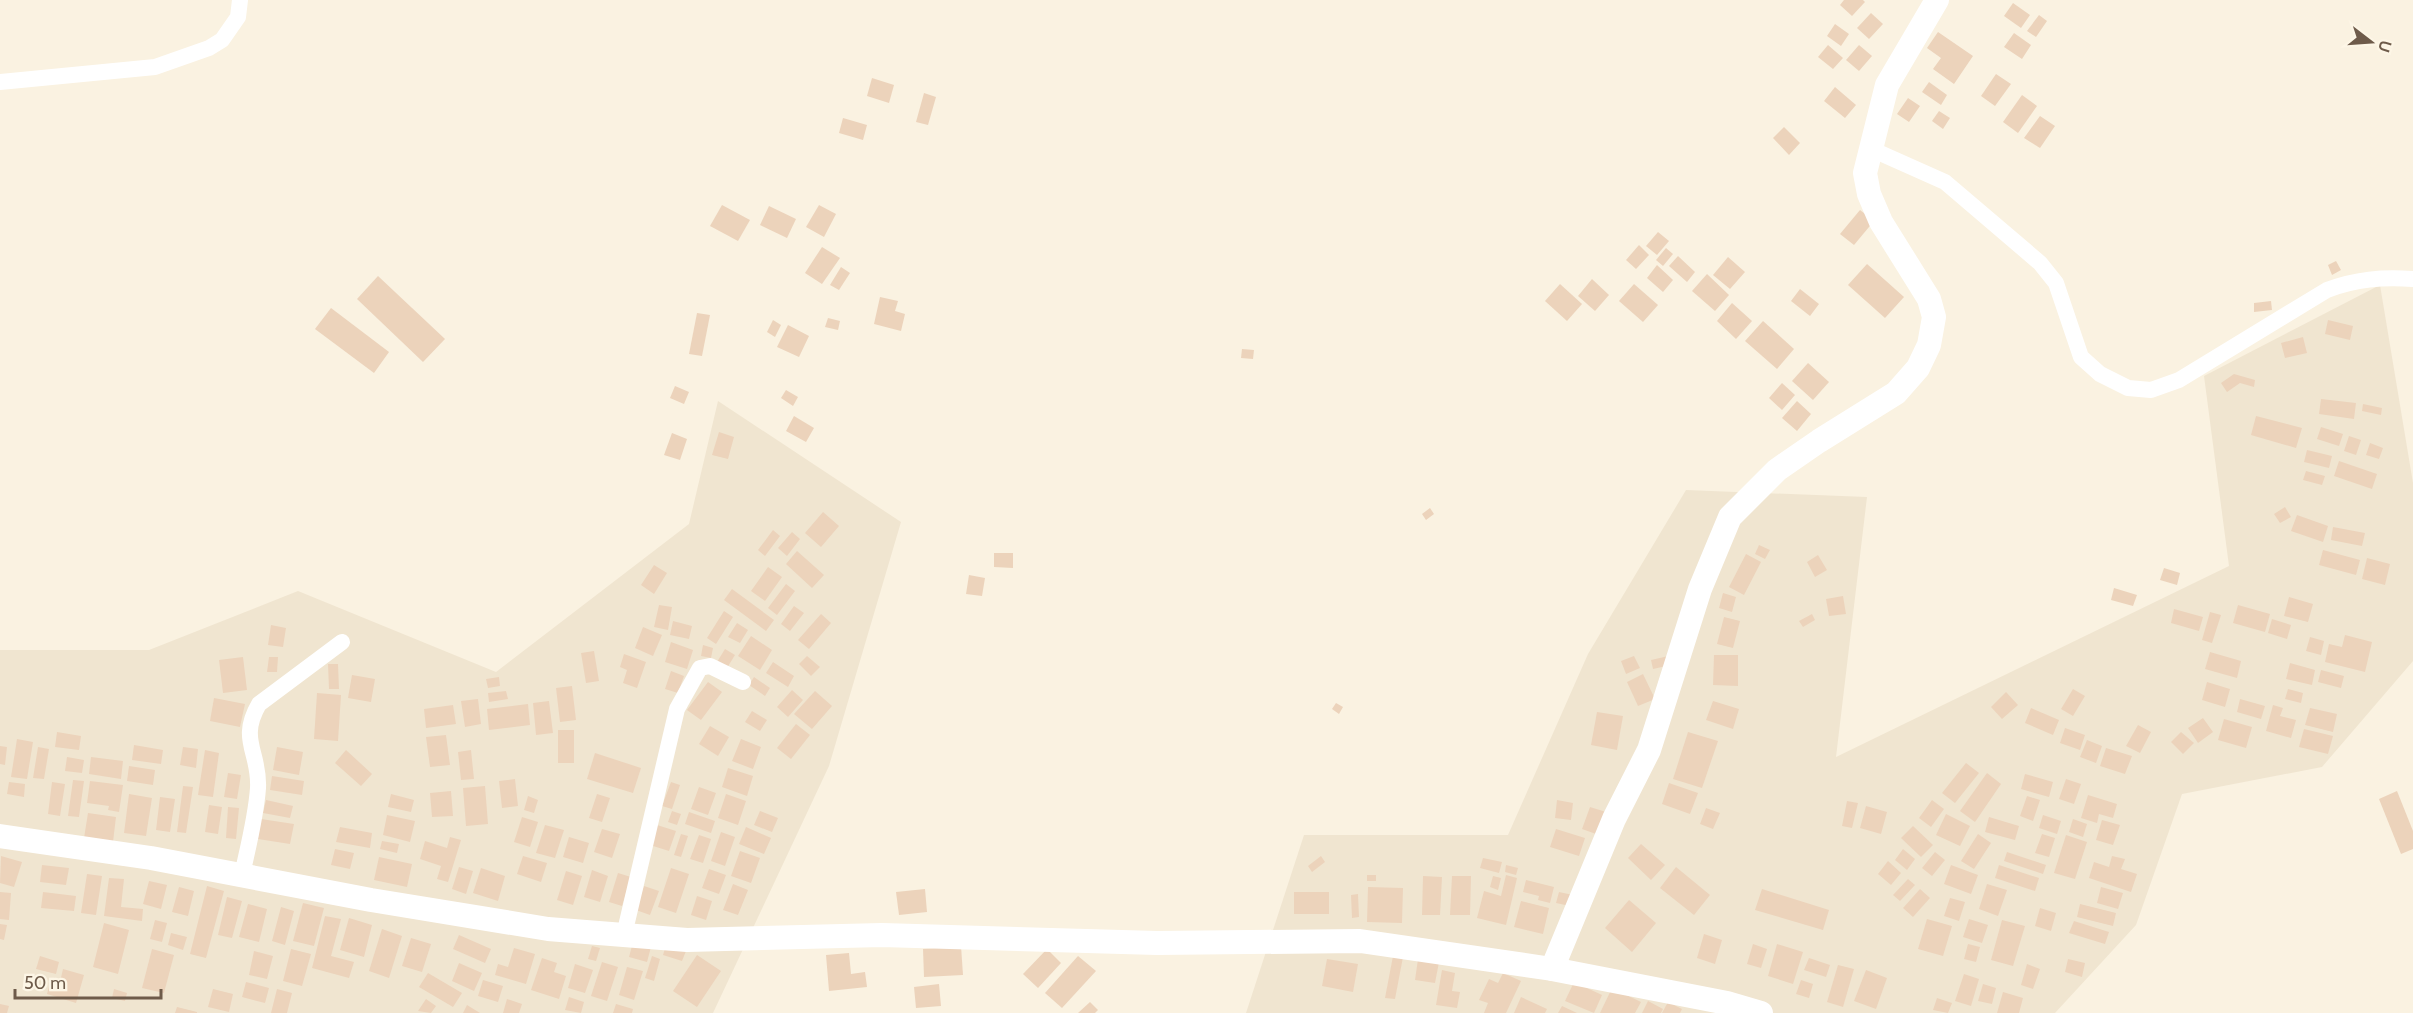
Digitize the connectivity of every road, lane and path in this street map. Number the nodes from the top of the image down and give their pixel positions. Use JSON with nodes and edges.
{"nodes":[{"id":1,"x":240,"y":0,"type":"edge"},
{"id":2,"x":1937,"y":0,"type":"edge"},
{"id":3,"x":0,"y":82,"type":"edge"},
{"id":4,"x":1871,"y":149,"type":"junction"},
{"id":5,"x":2413,"y":279,"type":"edge"},
{"id":6,"x":342,"y":642,"type":"dead end"},
{"id":7,"x":743,"y":682,"type":"dead end"},
{"id":8,"x":0,"y":836,"type":"edge"},
{"id":9,"x":242,"y":875,"type":"junction"},
{"id":10,"x":624,"y":935,"type":"junction"},
{"id":11,"x":1552,"y":969,"type":"junction"},
{"id":12,"x":1761,"y":1013,"type":"edge"}],
"edges":[{"from":1,"to":3,"type":"street"},
{"from":2,"to":4,"type":"street"},
{"from":4,"to":5,"type":"street"},
{"from":4,"to":11,"type":"street"},
{"from":6,"to":9,"type":"street"},
{"from":7,"to":10,"type":"street"},
{"from":8,"to":9,"type":"street"},
{"from":9,"to":10,"type":"street"},
{"from":10,"to":11,"type":"street"},
{"from":11,"to":12,"type":"street"}]}
